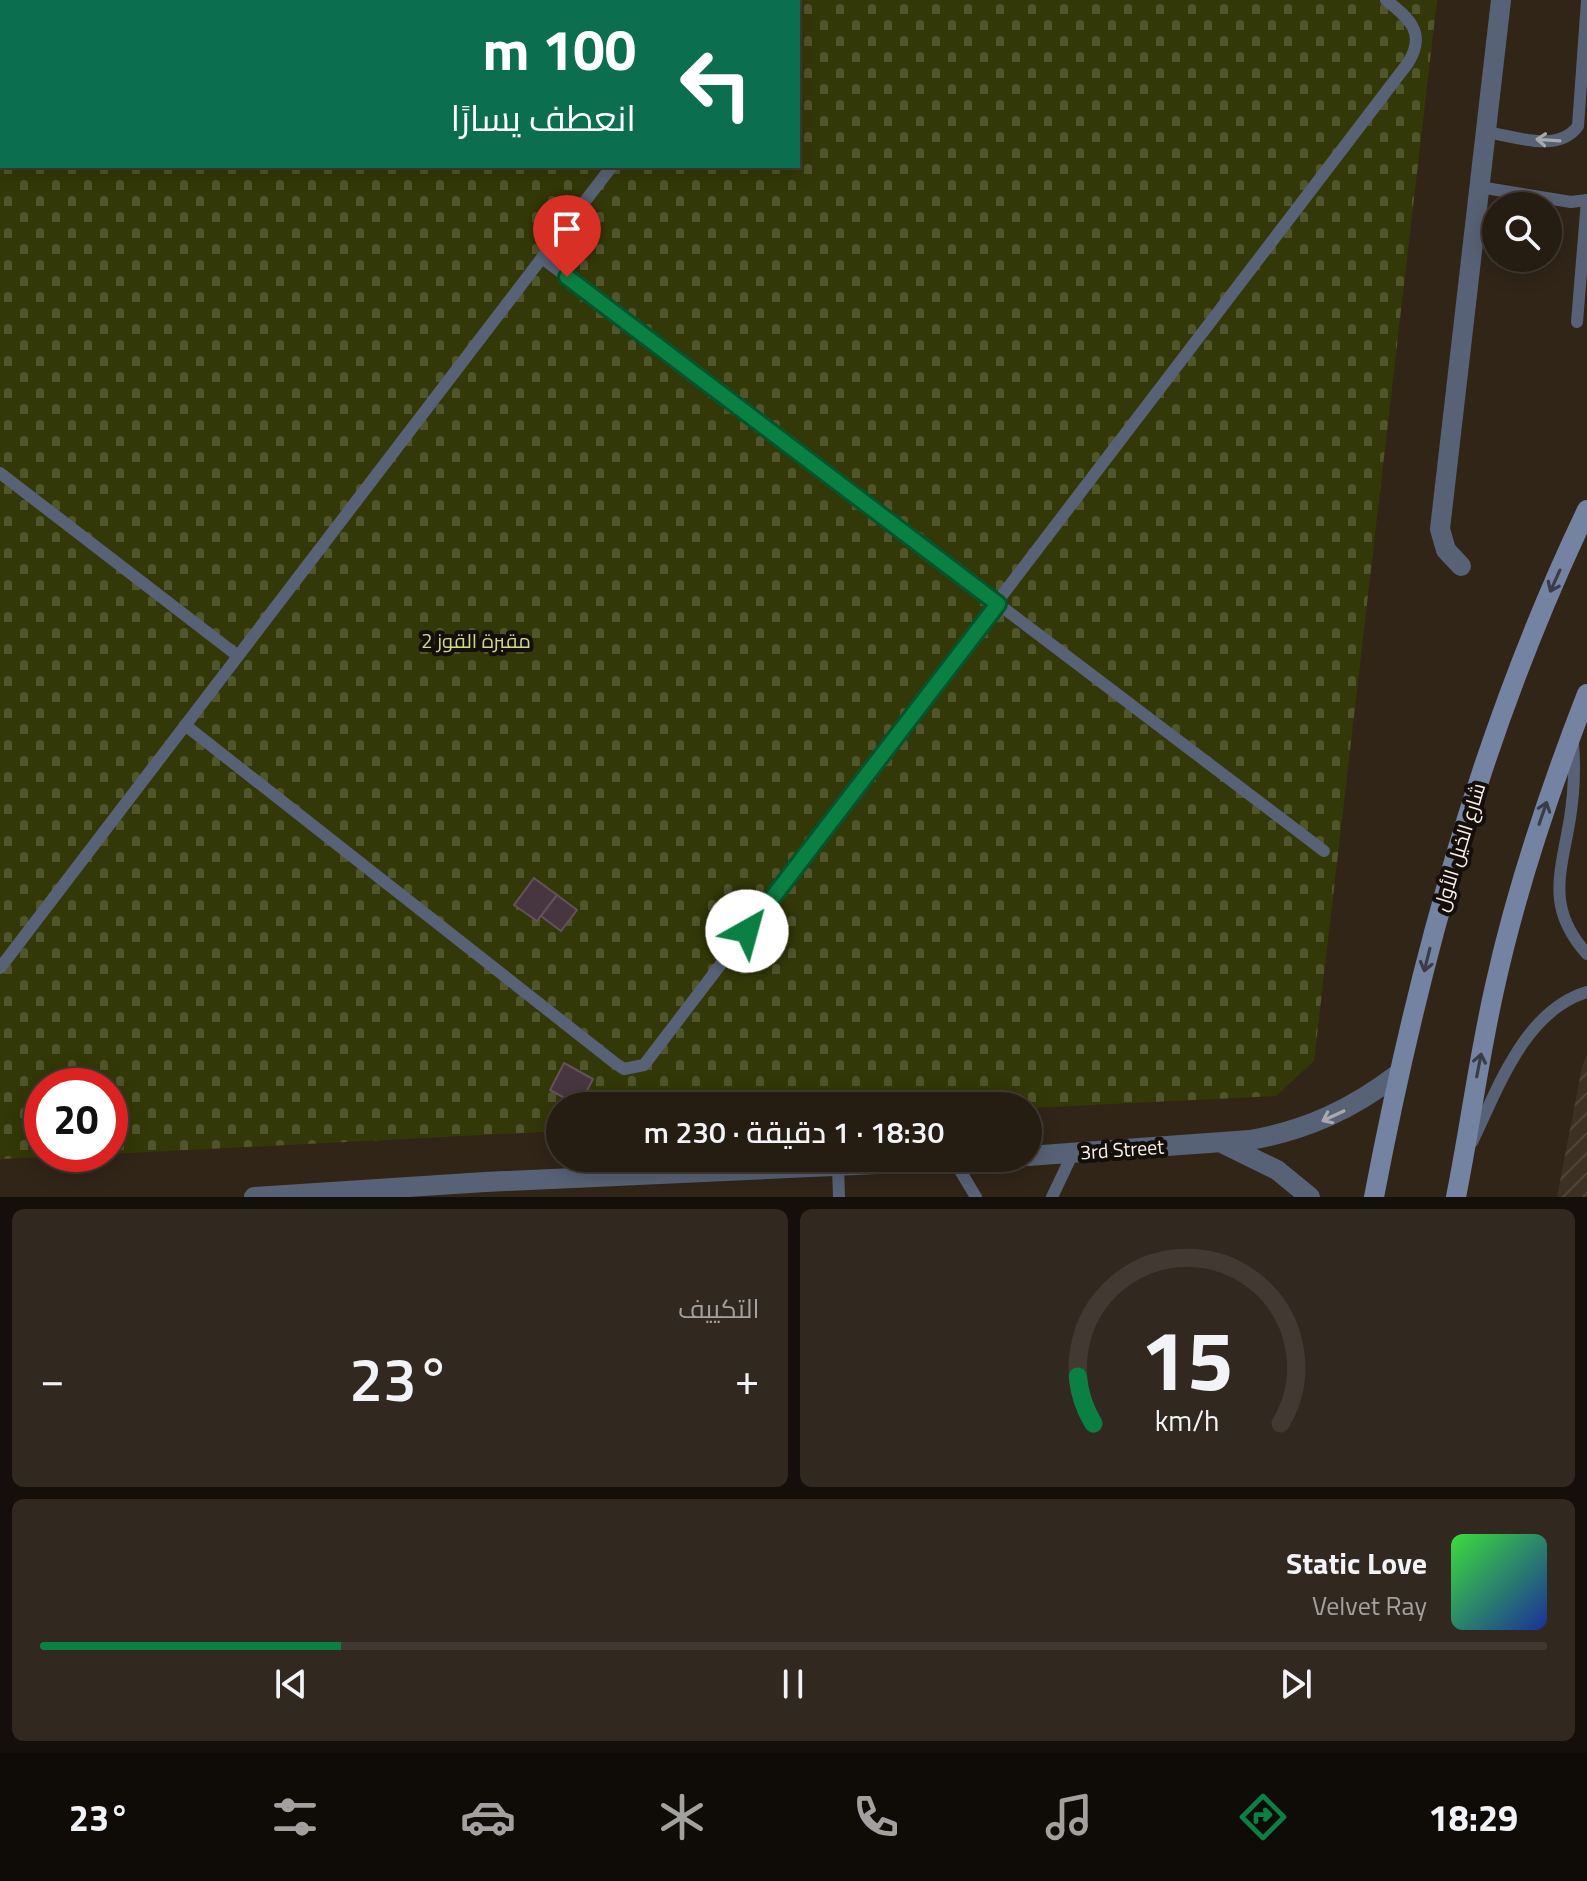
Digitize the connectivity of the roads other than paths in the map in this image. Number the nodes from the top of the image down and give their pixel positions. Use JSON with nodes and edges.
{"nodes":[{"id":1,"x":1386,"y":0,"type":"edge"},
{"id":2,"x":1501,"y":0,"type":"edge"},
{"id":3,"x":1587,"y":1,"type":"edge"},
{"id":4,"x":1486,"y":132,"type":"junction"},
{"id":5,"x":610,"y":168,"type":"edge"},
{"id":6,"x":1479,"y":187,"type":"junction"},
{"id":7,"x":1587,"y":200,"type":"edge"},
{"id":8,"x":542,"y":258,"type":"junction"},
{"id":9,"x":1577,"y":322,"type":"dead end"},
{"id":10,"x":0,"y":473,"type":"edge"},
{"id":11,"x":1587,"y":510,"type":"edge"},
{"id":12,"x":1461,"y":566,"type":"dead end"},
{"id":13,"x":998,"y":604,"type":"junction"},
{"id":14,"x":238,"y":656,"type":"junction"},
{"id":15,"x":1587,"y":694,"type":"edge"},
{"id":16,"x":185,"y":725,"type":"junction"},
{"id":17,"x":1572,"y":731,"type":"junction"},
{"id":18,"x":1324,"y":851,"type":"dead end"},
{"id":19,"x":1587,"y":954,"type":"edge"},
{"id":20,"x":0,"y":968,"type":"edge"},
{"id":21,"x":1587,"y":992,"type":"edge"},
{"id":22,"x":1398,"y":1074,"type":"junction"},
{"id":23,"x":1217,"y":1142,"type":"junction"},
{"id":24,"x":1073,"y":1153,"type":"junction"},
{"id":25,"x":1042,"y":1155,"type":"edge"},
{"id":26,"x":1464,"y":1159,"type":"junction"},
{"id":27,"x":780,"y":1172,"type":"edge"},
{"id":28,"x":838,"y":1172,"type":"edge"},
{"id":29,"x":961,"y":1172,"type":"edge"},
{"id":30,"x":577,"y":1187,"type":"edge"},
{"id":31,"x":605,"y":1187,"type":"edge"},
{"id":32,"x":312,"y":1195,"type":"edge"},
{"id":33,"x":284,"y":1196,"type":"edge"},
{"id":34,"x":254,"y":1197,"type":"edge"},
{"id":35,"x":839,"y":1197,"type":"edge"},
{"id":36,"x":976,"y":1197,"type":"edge"},
{"id":37,"x":1052,"y":1197,"type":"edge"},
{"id":38,"x":1310,"y":1197,"type":"edge"},
{"id":39,"x":1374,"y":1197,"type":"edge"},
{"id":40,"x":1456,"y":1197,"type":"edge"}],
"edges":[{"from":1,"to":13,"type":"lane"},
{"from":2,"to":4,"type":"street"},
{"from":3,"to":4,"type":"lane","one_way":true},
{"from":4,"to":6,"type":"street"},
{"from":5,"to":8,"type":"lane"},
{"from":6,"to":7,"type":"lane"},
{"from":6,"to":12,"type":"street"},
{"from":7,"to":9,"type":"lane"},
{"from":8,"to":13,"type":"lane"},
{"from":8,"to":14,"type":"lane"},
{"from":10,"to":14,"type":"lane"},
{"from":11,"to":22,"type":"main road","name":"شارع الخيل الأول","one_way":true},
{"from":13,"to":16,"type":"lane"},
{"from":13,"to":18,"type":"lane"},
{"from":14,"to":16,"type":"lane"},
{"from":15,"to":17,"type":"main road"},
{"from":16,"to":20,"type":"lane"},
{"from":17,"to":19,"type":"lane"},
{"from":26,"to":17,"type":"main road","one_way":true},
{"from":21,"to":26,"type":"lane"},
{"from":22,"to":23,"type":"street","name":"3rd Street","one_way":true},
{"from":22,"to":39,"type":"main road","name":"شارع الخيل الأول"},
{"from":23,"to":24,"type":"street","name":"3rd Street"},
{"from":23,"to":38,"type":"street"},
{"from":24,"to":25,"type":"street","name":"3rd Street"},
{"from":24,"to":37,"type":"lane"},
{"from":26,"to":40,"type":"main road"},
{"from":27,"to":31,"type":"street"},
{"from":28,"to":35,"type":"lane"},
{"from":29,"to":36,"type":"lane"},
{"from":30,"to":31,"type":"street"},
{"from":30,"to":32,"type":"street"},
{"from":32,"to":33,"type":"street"},
{"from":33,"to":34,"type":"street"}]}
